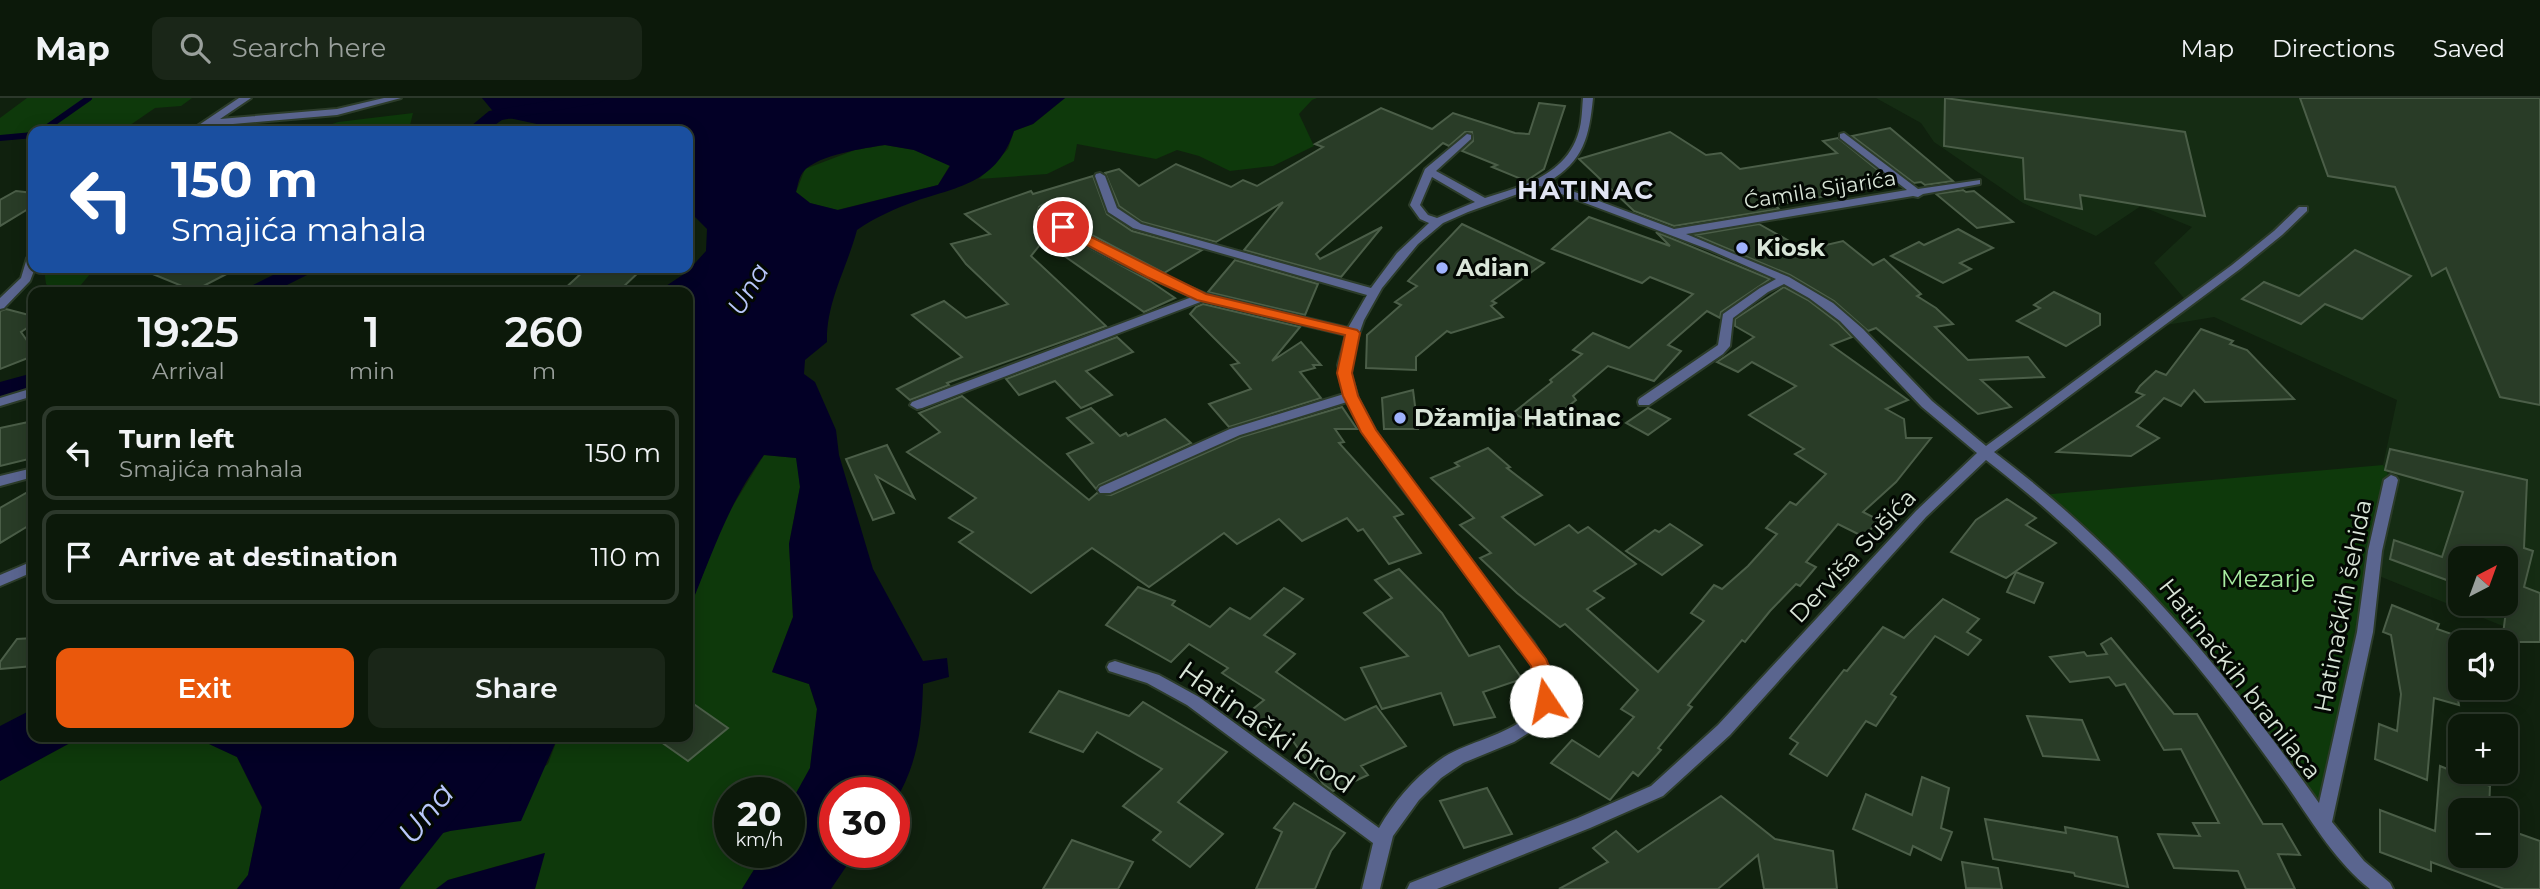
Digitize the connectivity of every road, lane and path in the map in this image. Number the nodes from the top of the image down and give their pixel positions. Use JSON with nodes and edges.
{"nodes":[{"id":1,"x":246,"y":98,"type":"edge"},
{"id":2,"x":396,"y":98,"type":"edge"},
{"id":3,"x":1587,"y":98,"type":"edge"},
{"id":4,"x":208,"y":123,"type":"junction"},
{"id":5,"x":203,"y":126,"type":"edge"},
{"id":6,"x":1844,"y":136,"type":"dead end"},
{"id":7,"x":1467,"y":137,"type":"dead end"},
{"id":8,"x":1429,"y":171,"type":"junction"},
{"id":9,"x":1100,"y":176,"type":"dead end"},
{"id":10,"x":1976,"y":182,"type":"dead end"},
{"id":11,"x":1542,"y":183,"type":"junction"},
{"id":12,"x":1918,"y":194,"type":"junction"},
{"id":13,"x":1483,"y":202,"type":"junction"},
{"id":14,"x":1045,"y":209,"type":"dead end"},
{"id":15,"x":2303,"y":209,"type":"dead end"},
{"id":16,"x":1438,"y":222,"type":"junction"},
{"id":17,"x":1670,"y":233,"type":"junction"},
{"id":18,"x":28,"y":273,"type":"edge"},
{"id":19,"x":1785,"y":279,"type":"junction"},
{"id":20,"x":1374,"y":293,"type":"junction"},
{"id":21,"x":1202,"y":297,"type":"junction"},
{"id":22,"x":0,"y":305,"type":"edge"},
{"id":23,"x":1353,"y":333,"type":"junction"},
{"id":24,"x":28,"y":394,"type":"edge"},
{"id":25,"x":1351,"y":396,"type":"junction"},
{"id":26,"x":0,"y":402,"type":"edge"},
{"id":27,"x":1644,"y":402,"type":"dead end"},
{"id":28,"x":917,"y":405,"type":"dead end"},
{"id":29,"x":1986,"y":452,"type":"junction"},
{"id":30,"x":28,"y":474,"type":"edge"},
{"id":31,"x":2391,"y":480,"type":"dead end"},
{"id":32,"x":0,"y":481,"type":"edge"},
{"id":33,"x":1105,"y":489,"type":"dead end"},
{"id":34,"x":28,"y":568,"type":"edge"},
{"id":35,"x":0,"y":581,"type":"edge"},
{"id":36,"x":1115,"y":667,"type":"dead end"},
{"id":37,"x":2323,"y":823,"type":"junction"},
{"id":38,"x":1382,"y":841,"type":"junction"},
{"id":39,"x":1371,"y":889,"type":"edge"},
{"id":40,"x":1416,"y":889,"type":"edge"},
{"id":41,"x":2384,"y":889,"type":"edge"}],
"edges":[{"from":1,"to":4,"type":"street"},
{"from":2,"to":4,"type":"street"},
{"from":3,"to":11,"type":"street"},
{"from":4,"to":5,"type":"street"},
{"from":6,"to":12,"type":"street"},
{"from":7,"to":8,"type":"street"},
{"from":8,"to":13,"type":"street"},
{"from":8,"to":16,"type":"street"},
{"from":9,"to":20,"type":"street"},
{"from":10,"to":12,"type":"street","name":"Ćamila Sijarića"},
{"from":11,"to":13,"type":"street"},
{"from":11,"to":17,"type":"street","name":"Hatinačkih branilaca"},
{"from":12,"to":17,"type":"street","name":"Ćamila Sijarića"},
{"from":13,"to":16,"type":"street"},
{"from":14,"to":21,"type":"street"},
{"from":15,"to":29,"type":"street","name":"Derviša Sušića"},
{"from":16,"to":20,"type":"street"},
{"from":17,"to":19,"type":"street","name":"Hatinačkih branilaca"},
{"from":18,"to":22,"type":"street"},
{"from":19,"to":27,"type":"street"},
{"from":19,"to":29,"type":"street","name":"Hatinačkih branilaca"},
{"from":20,"to":23,"type":"street"},
{"from":21,"to":23,"type":"street"},
{"from":21,"to":28,"type":"street"},
{"from":23,"to":25,"type":"street"},
{"from":24,"to":26,"type":"street"},
{"from":25,"to":33,"type":"street"},
{"from":25,"to":38,"type":"street"},
{"from":29,"to":37,"type":"street","name":"Hatinačkih branilaca"},
{"from":29,"to":40,"type":"street","name":"Derviša Sušića"},
{"from":30,"to":32,"type":"street"},
{"from":31,"to":37,"type":"street","name":"Hatinačkih šehida"},
{"from":34,"to":35,"type":"street"},
{"from":36,"to":38,"type":"street","name":"Hatinački brod"},
{"from":37,"to":41,"type":"street","name":"Hatinačkih branilaca"},
{"from":38,"to":39,"type":"street"}]}
